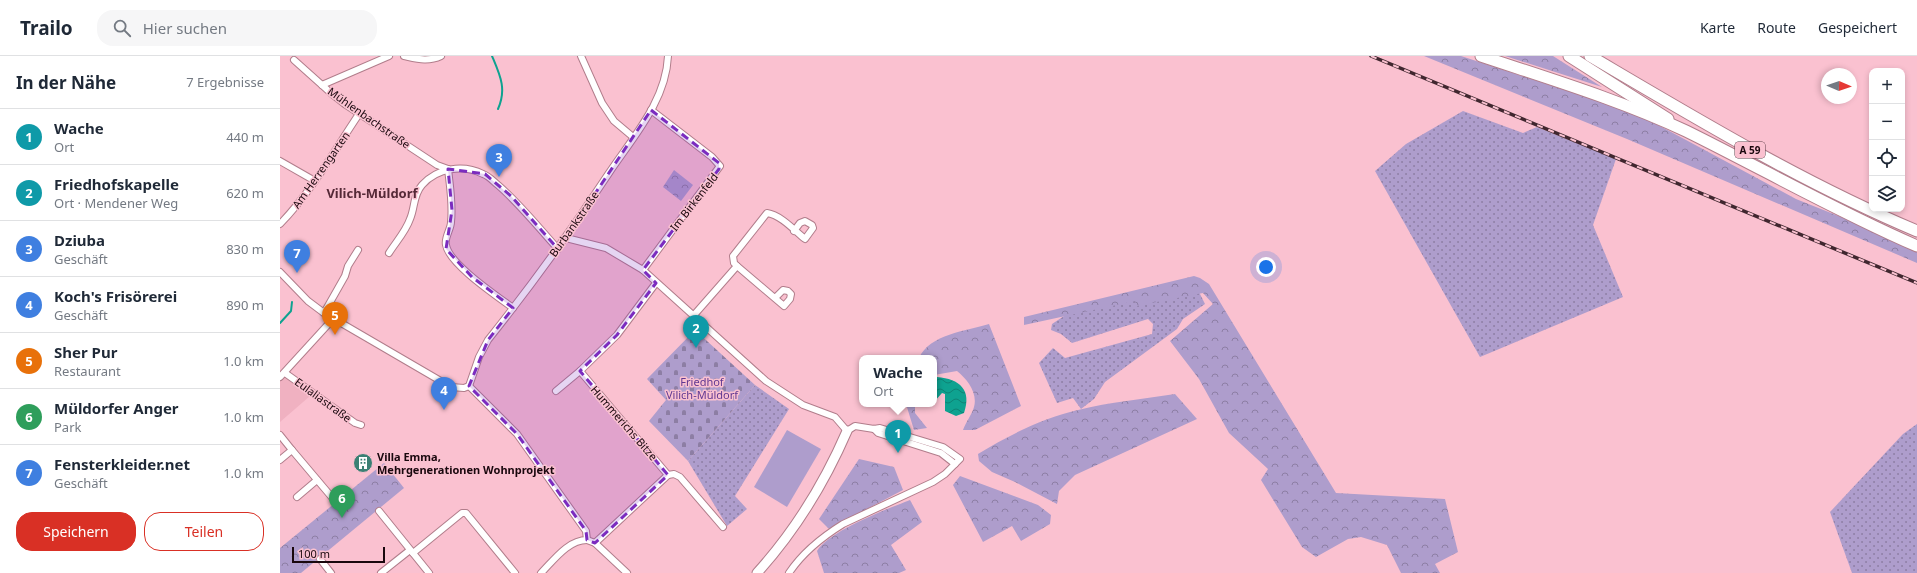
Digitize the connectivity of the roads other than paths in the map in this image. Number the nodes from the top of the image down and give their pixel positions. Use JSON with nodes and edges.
{"nodes":[{"id":1,"x":389,"y":56,"type":"edge"},
{"id":2,"x":404,"y":56,"type":"edge"},
{"id":3,"x":442,"y":56,"type":"edge"},
{"id":4,"x":581,"y":56,"type":"edge"},
{"id":5,"x":668,"y":56,"type":"edge"},
{"id":6,"x":1482,"y":56,"type":"edge"},
{"id":7,"x":1569,"y":56,"type":"edge"},
{"id":8,"x":1590,"y":56,"type":"edge"},
{"id":9,"x":294,"y":60,"type":"dead end"},
{"id":10,"x":322,"y":85,"type":"junction"},
{"id":11,"x":651,"y":110,"type":"junction"},
{"id":12,"x":359,"y":114,"type":"junction"},
{"id":13,"x":1685,"y":131,"type":"junction"},
{"id":14,"x":633,"y":137,"type":"junction"},
{"id":15,"x":280,"y":161,"type":"edge"},
{"id":16,"x":448,"y":169,"type":"junction"},
{"id":17,"x":315,"y":181,"type":"junction"},
{"id":18,"x":280,"y":224,"type":"edge"},
{"id":19,"x":794,"y":231,"type":"dead end"},
{"id":20,"x":1917,"y":231,"type":"edge"},
{"id":21,"x":566,"y":238,"type":"junction"},
{"id":22,"x":1917,"y":246,"type":"edge"},
{"id":23,"x":558,"y":249,"type":"junction"},
{"id":24,"x":358,"y":250,"type":"dead end"},
{"id":25,"x":389,"y":252,"type":"dead end"},
{"id":26,"x":737,"y":266,"type":"junction"},
{"id":27,"x":643,"y":270,"type":"junction"},
{"id":28,"x":280,"y":272,"type":"edge"},
{"id":29,"x":656,"y":283,"type":"junction"},
{"id":30,"x":775,"y":298,"type":"dead end"},
{"id":31,"x":513,"y":308,"type":"junction"},
{"id":32,"x":324,"y":313,"type":"junction"},
{"id":33,"x":694,"y":315,"type":"junction"},
{"id":34,"x":333,"y":319,"type":"junction"},
{"id":35,"x":580,"y":371,"type":"junction"},
{"id":36,"x":283,"y":375,"type":"edge"},
{"id":37,"x":469,"y":386,"type":"junction"},
{"id":38,"x":556,"y":390,"type":"dead end"},
{"id":39,"x":361,"y":425,"type":"dead end"},
{"id":40,"x":847,"y":431,"type":"junction"},
{"id":41,"x":280,"y":435,"type":"edge"},
{"id":42,"x":292,"y":450,"type":"junction"},
{"id":43,"x":280,"y":460,"type":"edge"},
{"id":44,"x":668,"y":475,"type":"junction"},
{"id":45,"x":317,"y":480,"type":"junction"},
{"id":46,"x":298,"y":497,"type":"dead end"},
{"id":47,"x":334,"y":501,"type":"dead end"},
{"id":48,"x":379,"y":511,"type":"dead end"},
{"id":49,"x":723,"y":527,"type":"dead end"},
{"id":50,"x":587,"y":540,"type":"junction"},
{"id":51,"x":595,"y":543,"type":"junction"},
{"id":52,"x":411,"y":551,"type":"junction"},
{"id":53,"x":320,"y":559,"type":"dead end"},
{"id":54,"x":331,"y":573,"type":"edge"},
{"id":55,"x":381,"y":573,"type":"edge"},
{"id":56,"x":428,"y":573,"type":"edge"},
{"id":57,"x":514,"y":573,"type":"edge"},
{"id":58,"x":541,"y":573,"type":"edge"},
{"id":59,"x":628,"y":573,"type":"edge"},
{"id":60,"x":756,"y":573,"type":"edge"},
{"id":61,"x":789,"y":573,"type":"edge"}],
"edges":[{"from":1,"to":10,"type":"street"},
{"from":2,"to":3,"type":"street"},
{"from":4,"to":14,"type":"street"},
{"from":5,"to":11,"type":"street","name":"Burbankstraße"},
{"from":6,"to":13,"type":"highway"},
{"from":7,"to":13,"type":"highway","number":"A 59"},
{"from":8,"to":20,"type":"highway","number":"A 59"},
{"from":9,"to":10,"type":"street","name":"Mühlenbachstraße"},
{"from":10,"to":12,"type":"street","name":"Mühlenbachstraße"},
{"from":11,"to":14,"type":"street","name":"Burbankstraße"},
{"from":11,"to":27,"type":"street","name":"Im Birkenfeld"},
{"from":12,"to":16,"type":"street","name":"Mühlenbachstraße"},
{"from":12,"to":17,"type":"street","name":"Am Herrengarten"},
{"from":13,"to":22,"type":"highway","number":"A 59"},
{"from":14,"to":21,"type":"street","name":"Burbankstraße"},
{"from":15,"to":17,"type":"street"},
{"from":16,"to":23,"type":"street"},
{"from":16,"to":25,"type":"street"},
{"from":16,"to":31,"type":"street"},
{"from":17,"to":18,"type":"street","name":"Am Herrengarten"},
{"from":19,"to":26,"type":"street"},
{"from":21,"to":23,"type":"street","name":"Burbankstraße"},
{"from":21,"to":27,"type":"street"},
{"from":23,"to":31,"type":"street","name":"Burbankstraße"},
{"from":24,"to":32,"type":"street"},
{"from":26,"to":30,"type":"street"},
{"from":26,"to":33,"type":"street"},
{"from":27,"to":29,"type":"street"},
{"from":28,"to":32,"type":"street"},
{"from":29,"to":33,"type":"street"},
{"from":29,"to":35,"type":"street"},
{"from":31,"to":37,"type":"street","name":"Burbankstraße"},
{"from":32,"to":34,"type":"street"},
{"from":33,"to":40,"type":"street"},
{"from":34,"to":36,"type":"street"},
{"from":34,"to":37,"type":"street"},
{"from":35,"to":38,"type":"street"},
{"from":35,"to":44,"type":"street","name":"Hummerichs Bitze"},
{"from":36,"to":39,"type":"street","name":"Eulaliastraße"},
{"from":37,"to":50,"type":"street"},
{"from":40,"to":60,"type":"street"},
{"from":40,"to":61,"type":"street"},
{"from":41,"to":42,"type":"street"},
{"from":42,"to":43,"type":"street"},
{"from":42,"to":45,"type":"street"},
{"from":44,"to":49,"type":"street","name":"Hummerichs Bitze"},
{"from":44,"to":51,"type":"street"},
{"from":45,"to":46,"type":"street"},
{"from":45,"to":47,"type":"street"},
{"from":48,"to":52,"type":"street"},
{"from":50,"to":51,"type":"street"},
{"from":50,"to":58,"type":"street"},
{"from":51,"to":59,"type":"street"},
{"from":52,"to":55,"type":"street"},
{"from":52,"to":56,"type":"street"},
{"from":52,"to":57,"type":"street"},
{"from":53,"to":54,"type":"street"}]}
